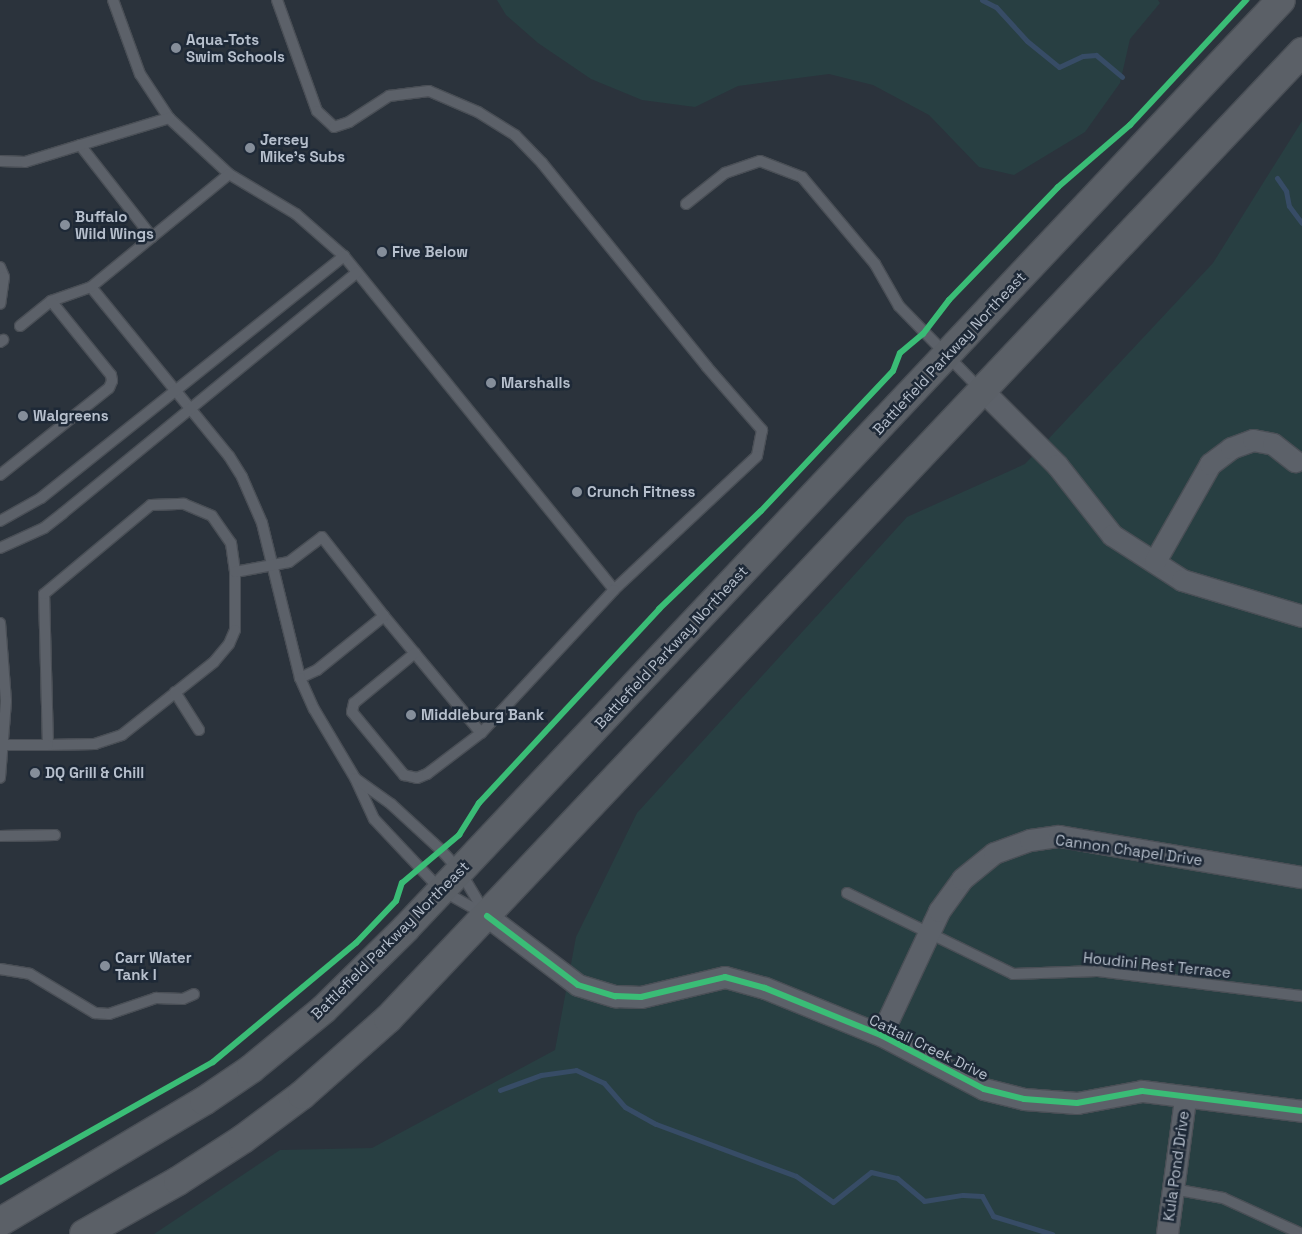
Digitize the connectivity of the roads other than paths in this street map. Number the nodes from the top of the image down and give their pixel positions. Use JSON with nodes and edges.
{"nodes":[{"id":1,"x":113,"y":0,"type":"edge"},
{"id":2,"x":277,"y":0,"type":"edge"},
{"id":3,"x":1281,"y":0,"type":"edge"},
{"id":4,"x":1302,"y":52,"type":"edge"},
{"id":5,"x":170,"y":118,"type":"junction"},
{"id":6,"x":80,"y":145,"type":"junction"},
{"id":7,"x":0,"y":161,"type":"edge"},
{"id":8,"x":228,"y":174,"type":"junction"},
{"id":9,"x":686,"y":204,"type":"dead end"},
{"id":10,"x":152,"y":238,"type":"junction"},
{"id":11,"x":344,"y":256,"type":"junction"},
{"id":12,"x":0,"y":267,"type":"edge"},
{"id":13,"x":357,"y":272,"type":"junction"},
{"id":14,"x":90,"y":287,"type":"junction"},
{"id":15,"x":52,"y":301,"type":"junction"},
{"id":16,"x":0,"y":304,"type":"edge"},
{"id":17,"x":20,"y":326,"type":"dead end"},
{"id":18,"x":946,"y":354,"type":"junction"},
{"id":19,"x":983,"y":391,"type":"junction"},
{"id":20,"x":176,"y":392,"type":"junction"},
{"id":21,"x":190,"y":409,"type":"junction"},
{"id":22,"x":1295,"y":461,"type":"dead end"},
{"id":23,"x":0,"y":475,"type":"edge"},
{"id":24,"x":0,"y":521,"type":"edge"},
{"id":25,"x":0,"y":548,"type":"edge"},
{"id":26,"x":1155,"y":561,"type":"junction"},
{"id":27,"x":274,"y":566,"type":"junction"},
{"id":28,"x":235,"y":572,"type":"junction"},
{"id":29,"x":614,"y":590,"type":"junction"},
{"id":30,"x":384,"y":616,"type":"junction"},
{"id":31,"x":1302,"y":616,"type":"edge"},
{"id":32,"x":0,"y":623,"type":"edge"},
{"id":33,"x":415,"y":653,"type":"junction"},
{"id":34,"x":300,"y":678,"type":"junction"},
{"id":35,"x":175,"y":692,"type":"junction"},
{"id":36,"x":199,"y":730,"type":"dead end"},
{"id":37,"x":481,"y":733,"type":"junction"},
{"id":38,"x":2,"y":745,"type":"edge"},
{"id":39,"x":48,"y":745,"type":"junction"},
{"id":40,"x":0,"y":778,"type":"edge"},
{"id":41,"x":356,"y":778,"type":"junction"},
{"id":42,"x":55,"y":835,"type":"dead end"},
{"id":43,"x":0,"y":836,"type":"edge"},
{"id":44,"x":460,"y":871,"type":"junction"},
{"id":45,"x":1302,"y":877,"type":"edge"},
{"id":46,"x":441,"y":890,"type":"junction"},
{"id":47,"x":847,"y":893,"type":"dead end"},
{"id":48,"x":487,"y":916,"type":"junction"},
{"id":49,"x":929,"y":934,"type":"junction"},
{"id":50,"x":0,"y":969,"type":"edge"},
{"id":51,"x":194,"y":994,"type":"dead end"},
{"id":52,"x":1302,"y":996,"type":"edge"},
{"id":53,"x":881,"y":1035,"type":"junction"},
{"id":54,"x":1185,"y":1098,"type":"junction"},
{"id":55,"x":1302,"y":1111,"type":"edge"},
{"id":56,"x":1173,"y":1189,"type":"junction"},
{"id":57,"x":0,"y":1222,"type":"edge"},
{"id":58,"x":84,"y":1234,"type":"edge"},
{"id":59,"x":1167,"y":1234,"type":"edge"},
{"id":60,"x":1302,"y":1234,"type":"edge"}],
"edges":[{"from":1,"to":5,"type":"lane"},
{"from":2,"to":29,"type":"lane"},
{"from":3,"to":18,"type":"main road","name":"Battlefield Parkway Northeast"},
{"from":4,"to":19,"type":"main road"},
{"from":5,"to":6,"type":"lane"},
{"from":5,"to":8,"type":"lane"},
{"from":6,"to":7,"type":"lane"},
{"from":6,"to":10,"type":"lane"},
{"from":8,"to":10,"type":"lane"},
{"from":8,"to":11,"type":"lane"},
{"from":9,"to":18,"type":"lane"},
{"from":10,"to":14,"type":"lane"},
{"from":11,"to":13,"type":"lane"},
{"from":11,"to":20,"type":"lane"},
{"from":12,"to":16,"type":"lane"},
{"from":13,"to":21,"type":"lane"},
{"from":13,"to":29,"type":"lane"},
{"from":14,"to":15,"type":"lane"},
{"from":14,"to":20,"type":"lane"},
{"from":15,"to":17,"type":"lane"},
{"from":15,"to":23,"type":"lane"},
{"from":18,"to":19,"type":"lane"},
{"from":18,"to":44,"type":"main road","name":"Battlefield Parkway Northeast"},
{"from":19,"to":26,"type":"street"},
{"from":19,"to":48,"type":"main road"},
{"from":20,"to":21,"type":"lane"},
{"from":20,"to":24,"type":"lane"},
{"from":21,"to":25,"type":"lane"},
{"from":21,"to":27,"type":"lane"},
{"from":22,"to":26,"type":"street"},
{"from":26,"to":31,"type":"street"},
{"from":27,"to":28,"type":"lane"},
{"from":27,"to":30,"type":"lane"},
{"from":27,"to":34,"type":"lane"},
{"from":28,"to":35,"type":"lane"},
{"from":28,"to":39,"type":"lane"},
{"from":29,"to":37,"type":"lane"},
{"from":30,"to":33,"type":"lane"},
{"from":30,"to":34,"type":"lane"},
{"from":32,"to":38,"type":"lane"},
{"from":33,"to":37,"type":"lane"},
{"from":33,"to":37,"type":"lane"},
{"from":34,"to":41,"type":"lane"},
{"from":35,"to":36,"type":"lane"},
{"from":35,"to":39,"type":"lane"},
{"from":38,"to":39,"type":"lane"},
{"from":38,"to":40,"type":"lane"},
{"from":41,"to":44,"type":"lane"},
{"from":41,"to":46,"type":"lane"},
{"from":42,"to":43,"type":"lane"},
{"from":44,"to":46,"type":"main road","name":"Battlefield Parkway Northeast"},
{"from":44,"to":48,"type":"lane"},
{"from":45,"to":49,"type":"street","name":"Cannon Chapel Drive"},
{"from":46,"to":48,"type":"lane"},
{"from":46,"to":57,"type":"main road","name":"Battlefield Parkway Northeast"},
{"from":47,"to":49,"type":"lane","name":"Houdini Rest Terrace"},
{"from":48,"to":53,"type":"street","name":"Cattail Creek Drive"},
{"from":48,"to":58,"type":"main road"},
{"from":49,"to":52,"type":"lane","name":"Houdini Rest Terrace"},
{"from":49,"to":53,"type":"street","name":"Cannon Chapel Drive"},
{"from":50,"to":51,"type":"lane"},
{"from":53,"to":54,"type":"street","name":"Cattail Creek Drive"},
{"from":54,"to":55,"type":"street","name":"Cattail Creek Drive"},
{"from":54,"to":56,"type":"street","name":"Kula Pond Drive"},
{"from":56,"to":59,"type":"street","name":"Kula Pond Drive"},
{"from":56,"to":60,"type":"lane"}]}
